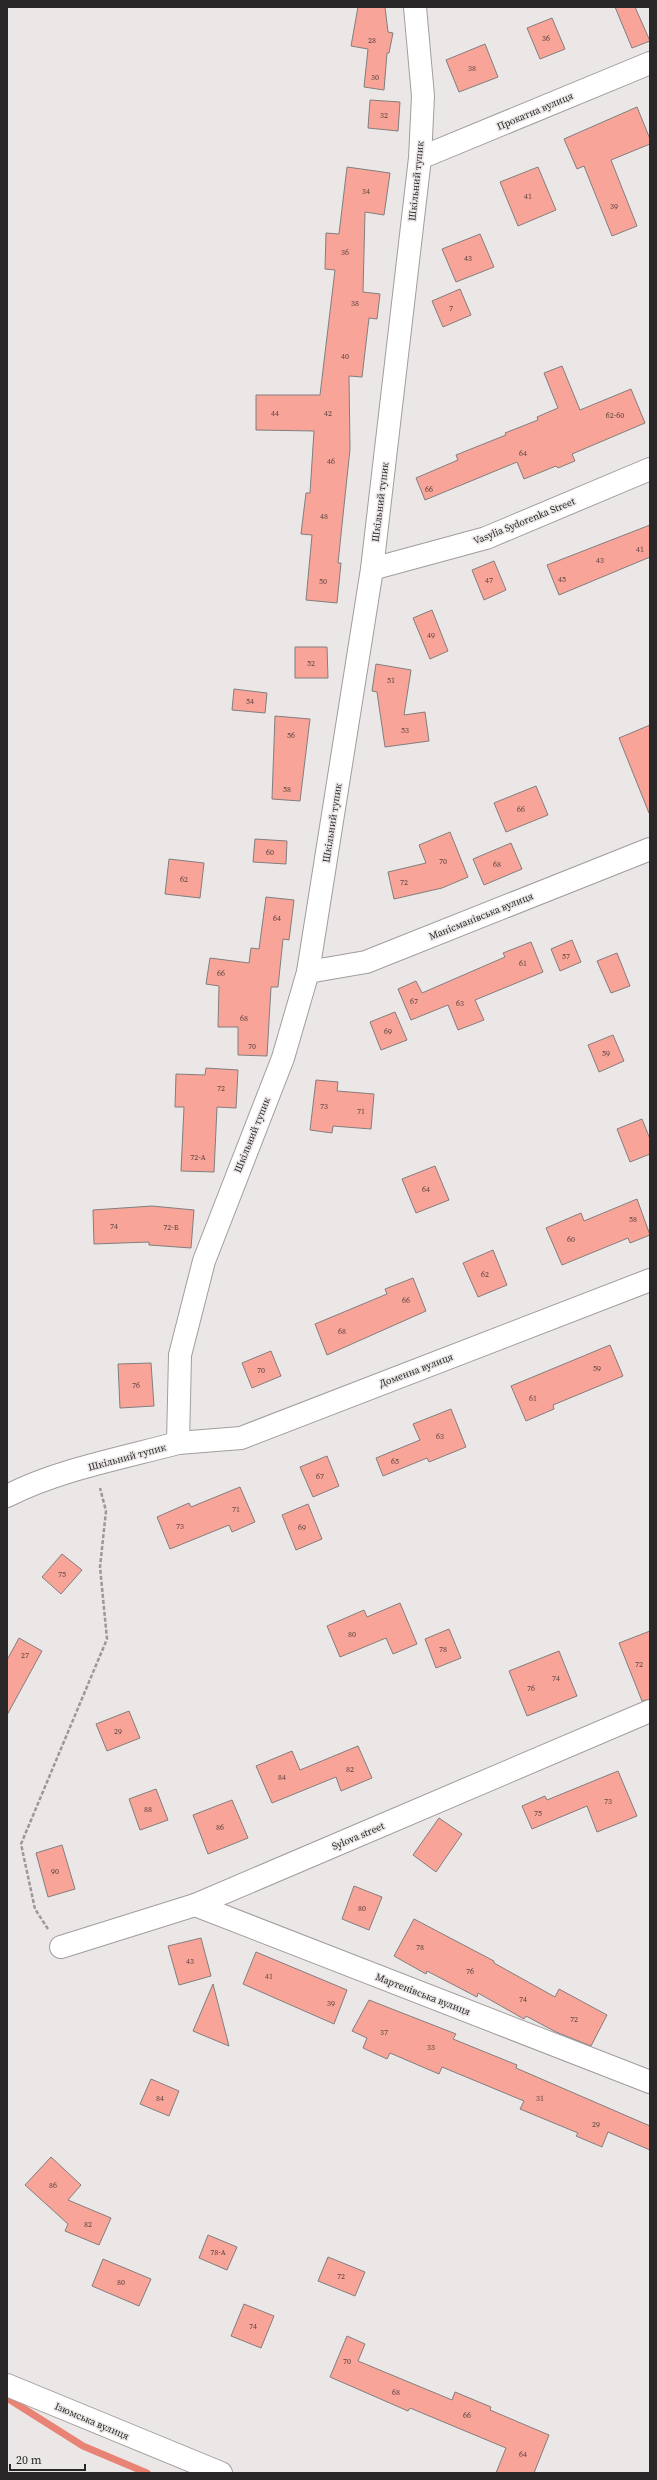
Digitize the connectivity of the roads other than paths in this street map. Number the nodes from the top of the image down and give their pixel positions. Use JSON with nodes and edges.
{"nodes":[{"id":1,"x":415,"y":7,"type":"edge"},
{"id":2,"x":650,"y":63,"type":"edge"},
{"id":3,"x":420,"y":158,"type":"junction"},
{"id":4,"x":650,"y":469,"type":"edge"},
{"id":5,"x":372,"y":569,"type":"junction"},
{"id":6,"x":650,"y":848,"type":"edge"},
{"id":7,"x":308,"y":972,"type":"junction"},
{"id":8,"x":650,"y":1280,"type":"edge"},
{"id":9,"x":178,"y":1443,"type":"junction"},
{"id":10,"x":7,"y":1496,"type":"edge"},
{"id":11,"x":650,"y":1711,"type":"edge"},
{"id":12,"x":196,"y":1905,"type":"junction"},
{"id":13,"x":61,"y":1947,"type":"road end"},
{"id":14,"x":650,"y":2082,"type":"edge"},
{"id":15,"x":7,"y":2385,"type":"edge"},
{"id":16,"x":221,"y":2473,"type":"edge"}],
"edges":[{"from":1,"to":3,"type":"street","name":"Шкільний тупик"},
{"from":2,"to":3,"type":"street","name":"Прокатна вулиця"},
{"from":3,"to":5,"type":"street","name":"Шкільний тупик"},
{"from":4,"to":5,"type":"street","name":"Vasylia Sydorenka Street"},
{"from":5,"to":7,"type":"street","name":"Шкільний тупик"},
{"from":6,"to":7,"type":"street","name":"Манісманівська вулиця"},
{"from":7,"to":9,"type":"street","name":"Шкільний тупик"},
{"from":8,"to":9,"type":"street","name":"Доменна вулиця"},
{"from":9,"to":10,"type":"street","name":"Шкільний тупик"},
{"from":11,"to":12,"type":"street","name":"Sylova street"},
{"from":12,"to":13,"type":"street","name":"Sylova street"},
{"from":12,"to":14,"type":"street","name":"Мартенівська вулиця"},
{"from":15,"to":16,"type":"street","name":"Ізюмська вулиця"}]}
